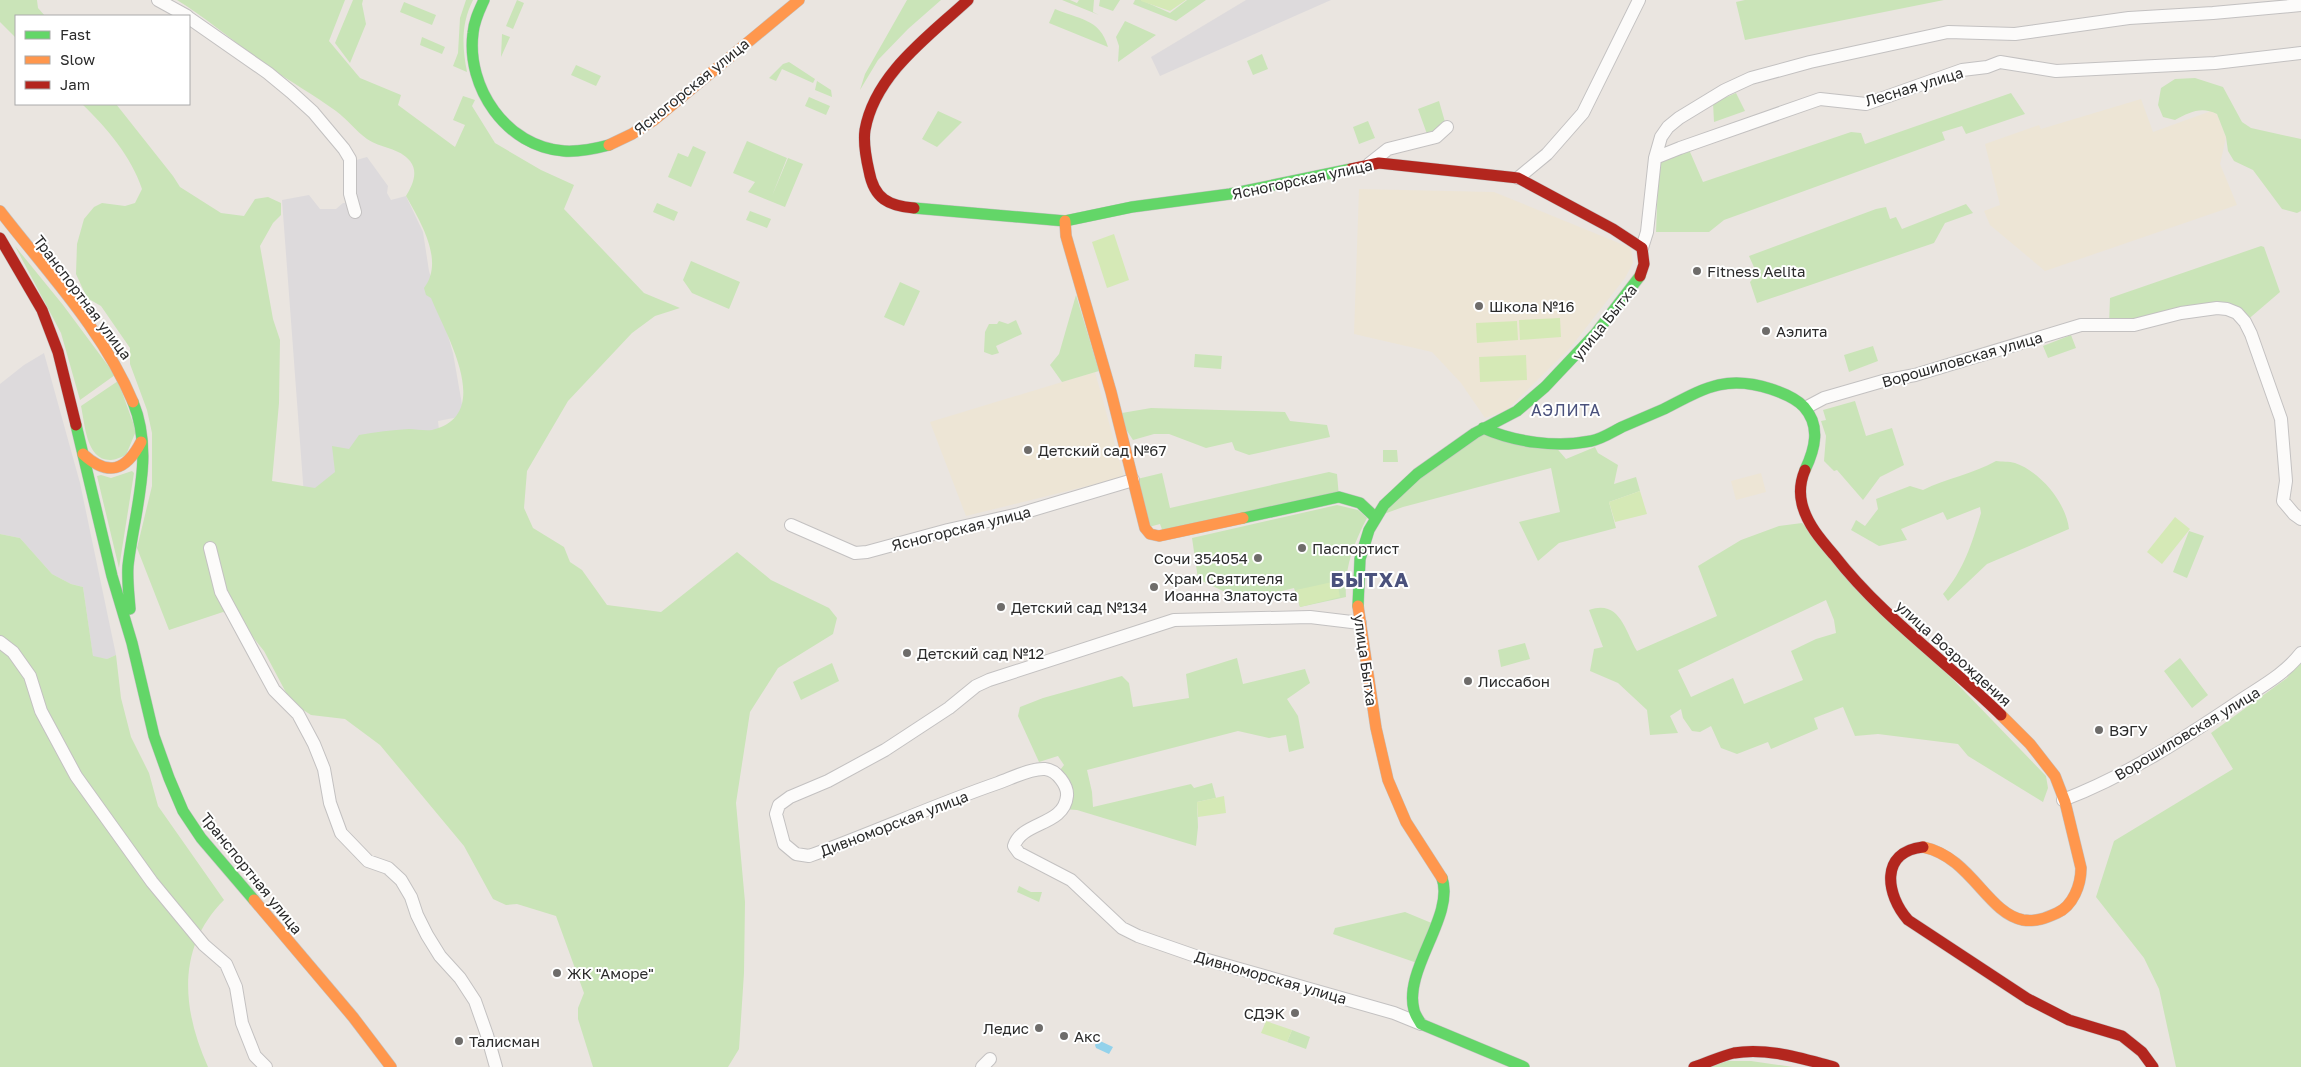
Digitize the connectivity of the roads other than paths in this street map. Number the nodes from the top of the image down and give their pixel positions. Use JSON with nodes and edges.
{"nodes":[{"id":1,"x":158,"y":0,"type":"edge"},
{"id":2,"x":484,"y":0,"type":"edge"},
{"id":3,"x":799,"y":0,"type":"edge"},
{"id":4,"x":968,"y":0,"type":"edge"},
{"id":5,"x":1639,"y":0,"type":"edge"},
{"id":6,"x":2301,"y":5,"type":"edge"},
{"id":7,"x":184,"y":15,"type":"edge"},
{"id":8,"x":190,"y":18,"type":"edge"},
{"id":9,"x":2301,"y":52,"type":"edge"},
{"id":10,"x":1447,"y":127,"type":"dead end"},
{"id":11,"x":1655,"y":158,"type":"junction"},
{"id":12,"x":1369,"y":164,"type":"junction"},
{"id":13,"x":1518,"y":178,"type":"junction"},
{"id":14,"x":0,"y":212,"type":"edge"},
{"id":15,"x":355,"y":212,"type":"dead end"},
{"id":16,"x":1064,"y":221,"type":"junction"},
{"id":17,"x":0,"y":238,"type":"edge"},
{"id":18,"x":1642,"y":248,"type":"junction"},
{"id":19,"x":1807,"y":407,"type":"junction"},
{"id":20,"x":1483,"y":428,"type":"junction"},
{"id":21,"x":143,"y":439,"type":"junction"},
{"id":22,"x":83,"y":454,"type":"junction"},
{"id":23,"x":1133,"y":480,"type":"junction"},
{"id":24,"x":1376,"y":518,"type":"junction"},
{"id":25,"x":2301,"y":518,"type":"edge"},
{"id":26,"x":791,"y":525,"type":"dead end"},
{"id":27,"x":210,"y":548,"type":"dead end"},
{"id":28,"x":1360,"y":623,"type":"junction"},
{"id":29,"x":0,"y":642,"type":"edge"},
{"id":30,"x":132,"y":643,"type":"junction"},
{"id":31,"x":2301,"y":653,"type":"edge"},
{"id":32,"x":2064,"y":800,"type":"junction"},
{"id":33,"x":1422,"y":1024,"type":"junction"},
{"id":34,"x":266,"y":1067,"type":"edge"},
{"id":35,"x":392,"y":1067,"type":"edge"},
{"id":36,"x":496,"y":1067,"type":"edge"},
{"id":37,"x":1524,"y":1067,"type":"edge"},
{"id":38,"x":1694,"y":1067,"type":"edge"},
{"id":39,"x":1834,"y":1067,"type":"edge"},
{"id":40,"x":2153,"y":1067,"type":"edge"}],
"edges":[{"from":1,"to":7,"type":"street"},
{"from":2,"to":3,"type":"street","name":"Ясногорская улица"},
{"from":4,"to":16,"type":"street","name":"Ясногорская улица"},
{"from":5,"to":13,"type":"street"},
{"from":6,"to":11,"type":"street","name":"улица Бытха"},
{"from":8,"to":15,"type":"street"},
{"from":9,"to":11,"type":"street","name":"Лесная улица"},
{"from":10,"to":12,"type":"street"},
{"from":11,"to":18,"type":"street","name":"улица Бытха"},
{"from":12,"to":13,"type":"street","name":"Ясногорская улица"},
{"from":12,"to":16,"type":"street","name":"Ясногорская улица"},
{"from":13,"to":18,"type":"street","name":"Ясногорская улица"},
{"from":14,"to":21,"type":"street","name":"Транспортная улица"},
{"from":16,"to":23,"type":"street"},
{"from":17,"to":22,"type":"street","name":"Транспортная улица"},
{"from":18,"to":20,"type":"street","name":"улица Бытха"},
{"from":19,"to":20,"type":"street"},
{"from":19,"to":25,"type":"street","name":"Ворошиловская улица"},
{"from":19,"to":32,"type":"street","name":"улица Возрождения"},
{"from":20,"to":24,"type":"street","name":"улица Бытха"},
{"from":21,"to":22,"type":"street"},
{"from":21,"to":30,"type":"street","name":"Транспортная улица"},
{"from":22,"to":30,"type":"street","name":"Транспортная улица"},
{"from":23,"to":24,"type":"street"},
{"from":23,"to":26,"type":"street","name":"Ясногорская улица"},
{"from":24,"to":28,"type":"street","name":"улица Бытха"},
{"from":27,"to":36,"type":"street"},
{"from":28,"to":33,"type":"street","name":"улица Бытха"},
{"from":28,"to":33,"type":"street","name":"Дивноморская улица"},
{"from":29,"to":34,"type":"street"},
{"from":30,"to":35,"type":"street","name":"Транспортная улица"},
{"from":31,"to":32,"type":"street","name":"Ворошиловская улица"},
{"from":32,"to":40,"type":"street","name":"улица Возрождения"},
{"from":33,"to":37,"type":"street"},
{"from":38,"to":39,"type":"street"}]}
